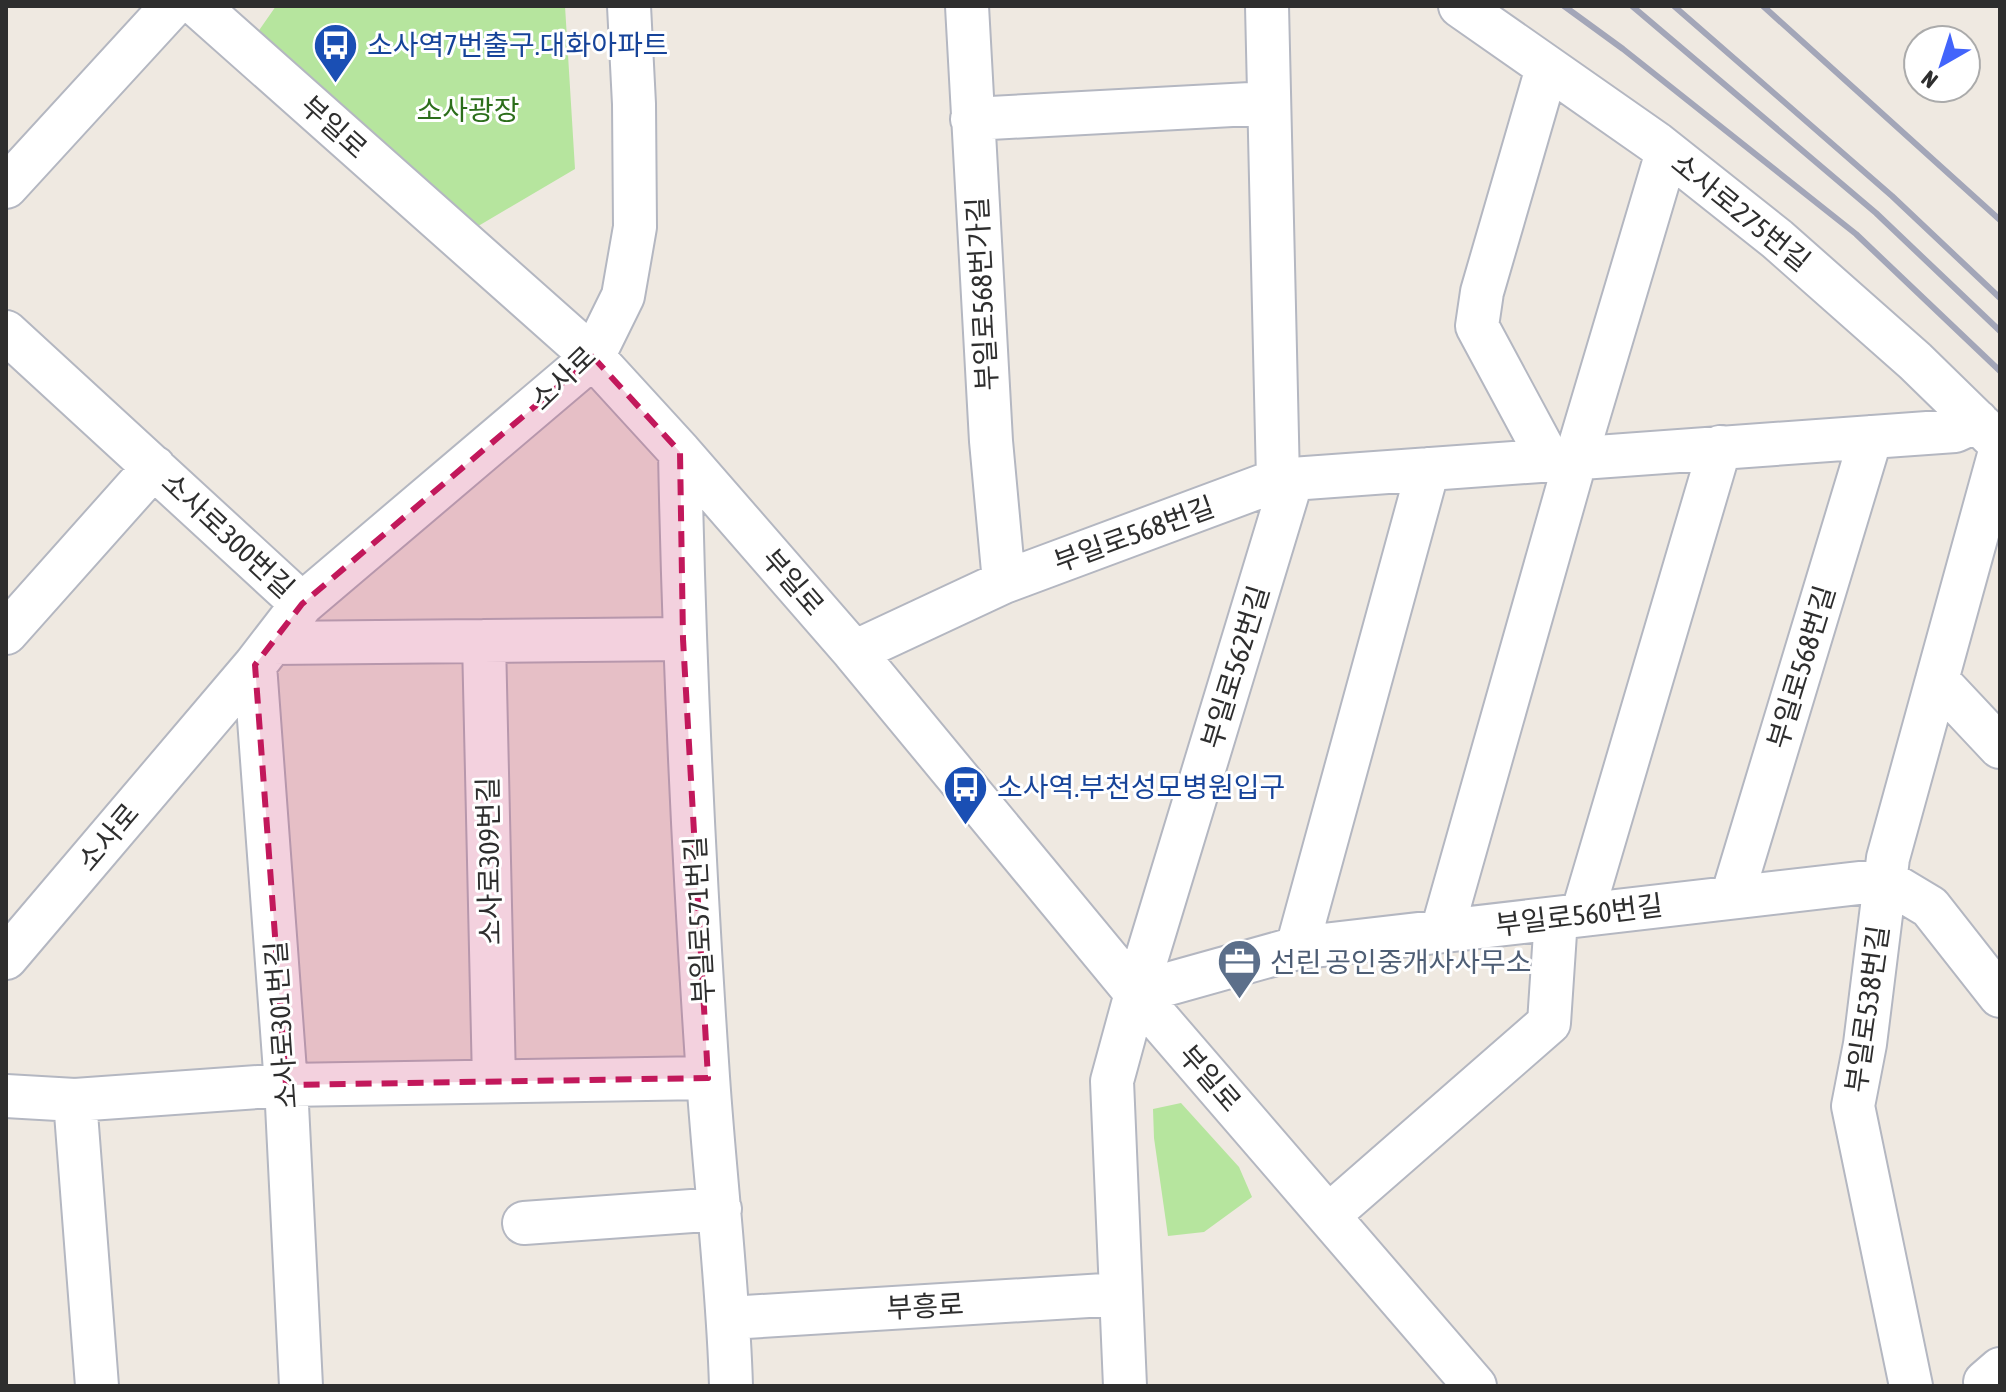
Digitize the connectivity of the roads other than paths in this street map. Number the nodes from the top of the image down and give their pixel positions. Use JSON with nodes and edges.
{"nodes":[{"id":1,"x":172,"y":6,"type":"edge"},
{"id":2,"x":198,"y":6,"type":"edge"},
{"id":3,"x":629,"y":6,"type":"edge"},
{"id":4,"x":967,"y":6,"type":"edge"},
{"id":5,"x":1267,"y":6,"type":"edge"},
{"id":6,"x":1460,"y":6,"type":"edge"},
{"id":7,"x":1547,"y":68,"type":"junction"},
{"id":8,"x":1269,"y":103,"type":"junction"},
{"id":9,"x":972,"y":119,"type":"junction"},
{"id":10,"x":1667,"y":152,"type":"junction"},
{"id":11,"x":6,"y":187,"type":"edge"},
{"id":12,"x":6,"y":332,"type":"edge"},
{"id":13,"x":593,"y":357,"type":"junction"},
{"id":14,"x":1871,"y":437,"type":"junction"},
{"id":15,"x":1992,"y":439,"type":"edge"},
{"id":16,"x":1720,"y":447,"type":"junction"},
{"id":17,"x":680,"y":452,"type":"junction"},
{"id":18,"x":1562,"y":459,"type":"junction"},
{"id":19,"x":154,"y":467,"type":"junction"},
{"id":20,"x":1428,"y":469,"type":"junction"},
{"id":21,"x":1285,"y":479,"type":"junction"},
{"id":22,"x":1004,"y":582,"type":"junction"},
{"id":23,"x":302,"y":604,"type":"junction"},
{"id":24,"x":6,"y":633,"type":"edge"},
{"id":25,"x":683,"y":639,"type":"junction"},
{"id":26,"x":484,"y":641,"type":"junction"},
{"id":27,"x":854,"y":652,"type":"junction"},
{"id":28,"x":263,"y":654,"type":"junction"},
{"id":29,"x":1937,"y":680,"type":"junction"},
{"id":30,"x":1995,"y":730,"type":"edge"},
{"id":31,"x":1885,"y":880,"type":"junction"},
{"id":32,"x":1732,"y":897,"type":"junction"},
{"id":33,"x":1569,"y":916,"type":"junction"},
{"id":34,"x":1442,"y":931,"type":"junction"},
{"id":35,"x":1297,"y":948,"type":"junction"},
{"id":36,"x":6,"y":958,"type":"edge"},
{"id":37,"x":1136,"y":993,"type":"junction"},
{"id":38,"x":2000,"y":996,"type":"edge"},
{"id":39,"x":708,"y":1078,"type":"junction"},
{"id":40,"x":494,"y":1081,"type":"junction"},
{"id":41,"x":286,"y":1085,"type":"junction"},
{"id":42,"x":6,"y":1096,"type":"edge"},
{"id":43,"x":75,"y":1100,"type":"junction"},
{"id":44,"x":720,"y":1209,"type":"junction"},
{"id":45,"x":1329,"y":1215,"type":"junction"},
{"id":46,"x":524,"y":1223,"type":"dead end"},
{"id":47,"x":1121,"y":1294,"type":"junction"},
{"id":48,"x":729,"y":1318,"type":"junction"},
{"id":49,"x":97,"y":1386,"type":"edge"},
{"id":50,"x":301,"y":1386,"type":"edge"},
{"id":51,"x":731,"y":1386,"type":"edge"},
{"id":52,"x":1125,"y":1386,"type":"edge"},
{"id":53,"x":1475,"y":1386,"type":"edge"},
{"id":54,"x":1911,"y":1386,"type":"edge"}],
"edges":[{"from":1,"to":11,"type":"street"},
{"from":2,"to":13,"type":"street","name":"부일로"},
{"from":3,"to":13,"type":"street","name":"소사로"},
{"from":4,"to":9,"type":"street","name":"부일로568번가길"},
{"from":5,"to":8,"type":"street","name":"부일로562번길"},
{"from":6,"to":7,"type":"street","name":"소사로275번길"},
{"from":7,"to":10,"type":"street","name":"소사로275번길"},
{"from":7,"to":18,"type":"street"},
{"from":8,"to":9,"type":"street"},
{"from":8,"to":21,"type":"street","name":"부일로562번길"},
{"from":9,"to":22,"type":"street","name":"부일로568번가길"},
{"from":10,"to":15,"type":"street","name":"소사로275번길"},
{"from":10,"to":18,"type":"street"},
{"from":12,"to":19,"type":"street","name":"소사로300번길"},
{"from":13,"to":17,"type":"street","name":"부일로"},
{"from":13,"to":23,"type":"street","name":"소사로"},
{"from":14,"to":15,"type":"street","name":"부일로568번길"},
{"from":14,"to":16,"type":"street","name":"부일로568번길"},
{"from":14,"to":32,"type":"street","name":"부일로568번길"},
{"from":15,"to":29,"type":"street","name":"부일로538번길"},
{"from":16,"to":18,"type":"street","name":"부일로568번길"},
{"from":16,"to":33,"type":"street"},
{"from":17,"to":25,"type":"street","name":"부일로571번길"},
{"from":17,"to":27,"type":"street","name":"부일로"},
{"from":18,"to":20,"type":"street","name":"부일로568번길"},
{"from":18,"to":34,"type":"street"},
{"from":19,"to":23,"type":"street","name":"소사로300번길"},
{"from":19,"to":24,"type":"street","name":"소사로300번길"},
{"from":20,"to":21,"type":"street","name":"부일로568번길"},
{"from":20,"to":35,"type":"street"},
{"from":21,"to":22,"type":"street","name":"부일로568번길"},
{"from":21,"to":37,"type":"street","name":"부일로562번길"},
{"from":22,"to":27,"type":"street","name":"부일로568번길"},
{"from":23,"to":28,"type":"street","name":"소사로"},
{"from":25,"to":26,"type":"street"},
{"from":25,"to":39,"type":"street","name":"부일로571번길"},
{"from":26,"to":28,"type":"street"},
{"from":26,"to":40,"type":"street","name":"소사로309번길"},
{"from":27,"to":37,"type":"street","name":"부일로"},
{"from":28,"to":36,"type":"street","name":"소사로"},
{"from":28,"to":41,"type":"street","name":"소사로301번길"},
{"from":29,"to":30,"type":"street"},
{"from":29,"to":31,"type":"street","name":"부일로538번길"},
{"from":31,"to":32,"type":"street","name":"부일로560번길"},
{"from":31,"to":38,"type":"street"},
{"from":31,"to":54,"type":"street","name":"부일로538번길"},
{"from":32,"to":33,"type":"street","name":"부일로560번길"},
{"from":33,"to":34,"type":"street","name":"부일로560번길"},
{"from":33,"to":45,"type":"street"},
{"from":34,"to":35,"type":"street","name":"부일로560번길"},
{"from":35,"to":37,"type":"street","name":"부일로560번길"},
{"from":37,"to":45,"type":"street","name":"부일로"},
{"from":37,"to":47,"type":"street"},
{"from":39,"to":40,"type":"street"},
{"from":39,"to":44,"type":"street","name":"부일로571번길"},
{"from":40,"to":41,"type":"street"},
{"from":41,"to":43,"type":"street"},
{"from":41,"to":50,"type":"street","name":"소사로301번길"},
{"from":42,"to":43,"type":"street"},
{"from":43,"to":49,"type":"street"},
{"from":44,"to":46,"type":"street"},
{"from":44,"to":48,"type":"street","name":"부일로571번길"},
{"from":45,"to":53,"type":"street","name":"부일로"},
{"from":47,"to":48,"type":"street","name":"부흥로"},
{"from":47,"to":52,"type":"street"},
{"from":48,"to":51,"type":"street","name":"부일로571번길"}]}
